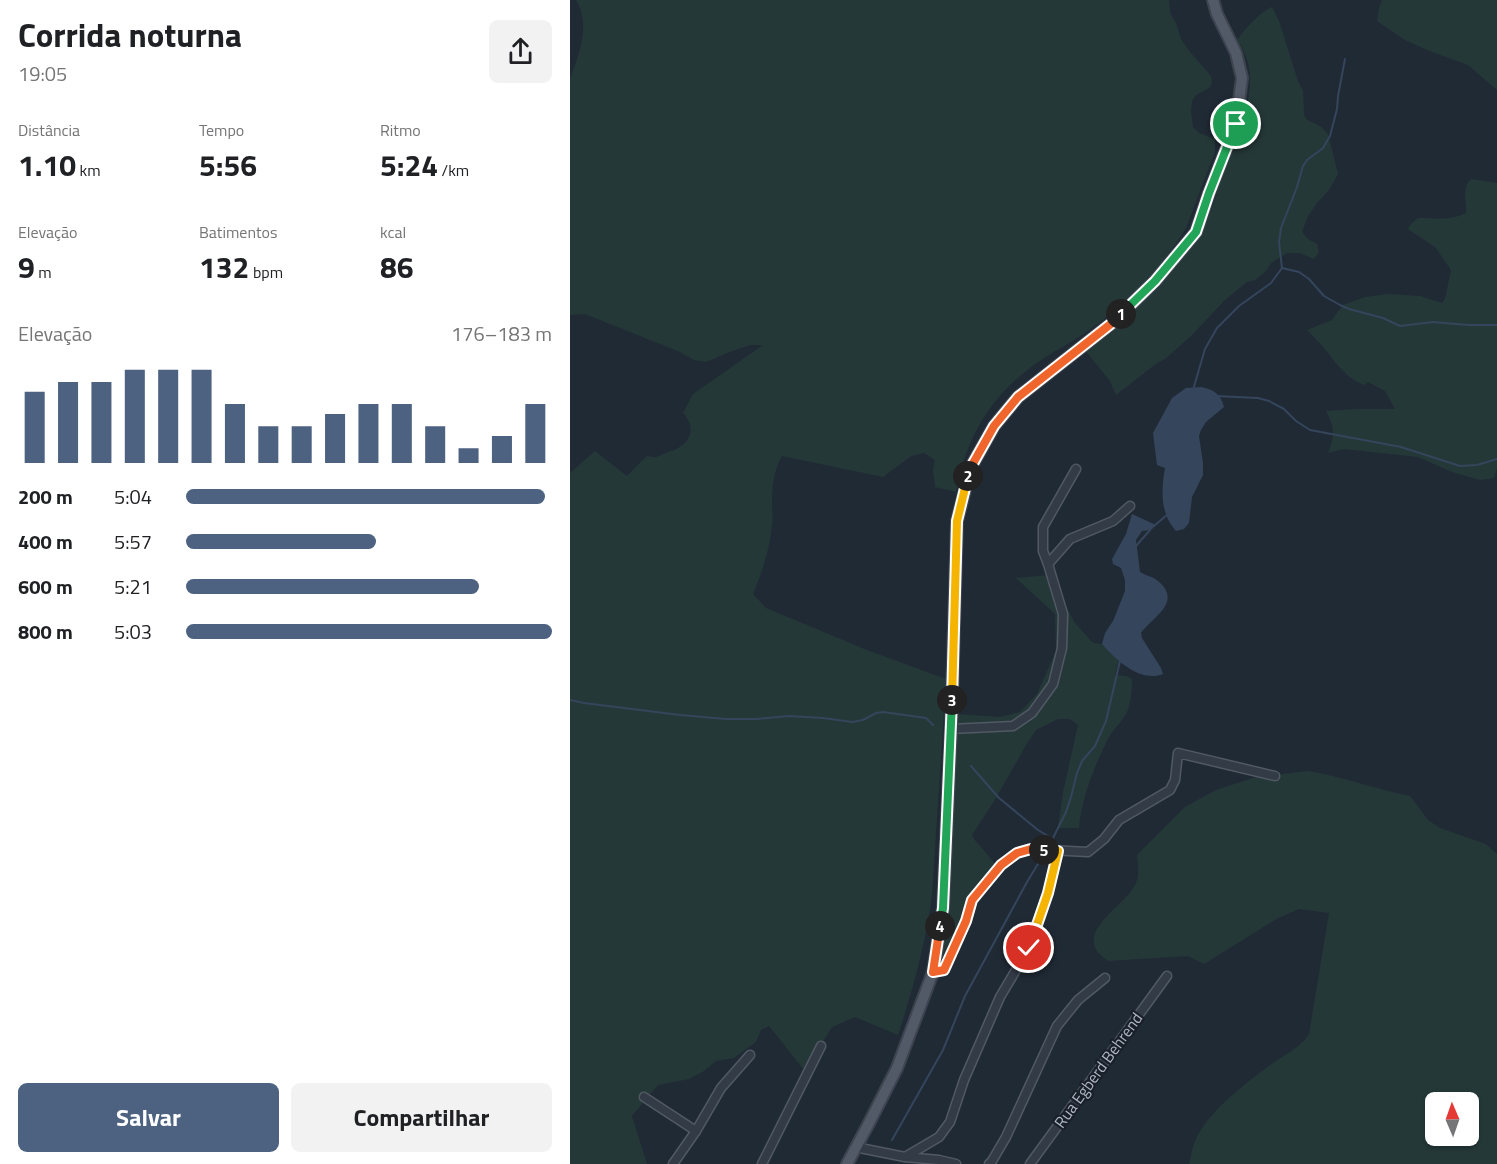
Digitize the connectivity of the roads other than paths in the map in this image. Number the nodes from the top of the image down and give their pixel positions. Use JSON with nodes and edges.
{"nodes":[{"id":1,"x":1214,"y":0,"type":"edge"},
{"id":2,"x":1076,"y":469,"type":"dead end"},
{"id":3,"x":1130,"y":506,"type":"dead end"},
{"id":4,"x":1048,"y":564,"type":"junction"},
{"id":5,"x":951,"y":729,"type":"junction"},
{"id":6,"x":1275,"y":776,"type":"dead end"},
{"id":7,"x":1058,"y":851,"type":"junction"},
{"id":8,"x":933,"y":972,"type":"junction"},
{"id":9,"x":1167,"y":976,"type":"dead end"},
{"id":10,"x":1105,"y":978,"type":"dead end"},
{"id":11,"x":821,"y":1046,"type":"dead end"},
{"id":12,"x":750,"y":1055,"type":"dead end"},
{"id":13,"x":645,"y":1097,"type":"dead end"},
{"id":14,"x":696,"y":1131,"type":"junction"},
{"id":15,"x":855,"y":1147,"type":"junction"},
{"id":16,"x":905,"y":1157,"type":"junction"},
{"id":17,"x":673,"y":1164,"type":"edge"},
{"id":18,"x":762,"y":1164,"type":"edge"},
{"id":19,"x":847,"y":1164,"type":"edge"},
{"id":20,"x":956,"y":1164,"type":"edge"},
{"id":21,"x":989,"y":1164,"type":"edge"},
{"id":22,"x":1030,"y":1164,"type":"edge"}],
"edges":[{"from":1,"to":5,"type":"main road"},
{"from":2,"to":4,"type":"street"},
{"from":3,"to":4,"type":"street"},
{"from":4,"to":5,"type":"street"},
{"from":5,"to":8,"type":"main road"},
{"from":6,"to":7,"type":"street"},
{"from":7,"to":8,"type":"street"},
{"from":7,"to":16,"type":"street"},
{"from":8,"to":15,"type":"main road"},
{"from":9,"to":22,"type":"street","name":"Rua Egberd Behrend"},
{"from":10,"to":21,"type":"street"},
{"from":11,"to":18,"type":"street"},
{"from":12,"to":14,"type":"street"},
{"from":13,"to":14,"type":"street"},
{"from":14,"to":17,"type":"street"},
{"from":15,"to":16,"type":"street"},
{"from":15,"to":19,"type":"main road"},
{"from":16,"to":20,"type":"street"}]}
